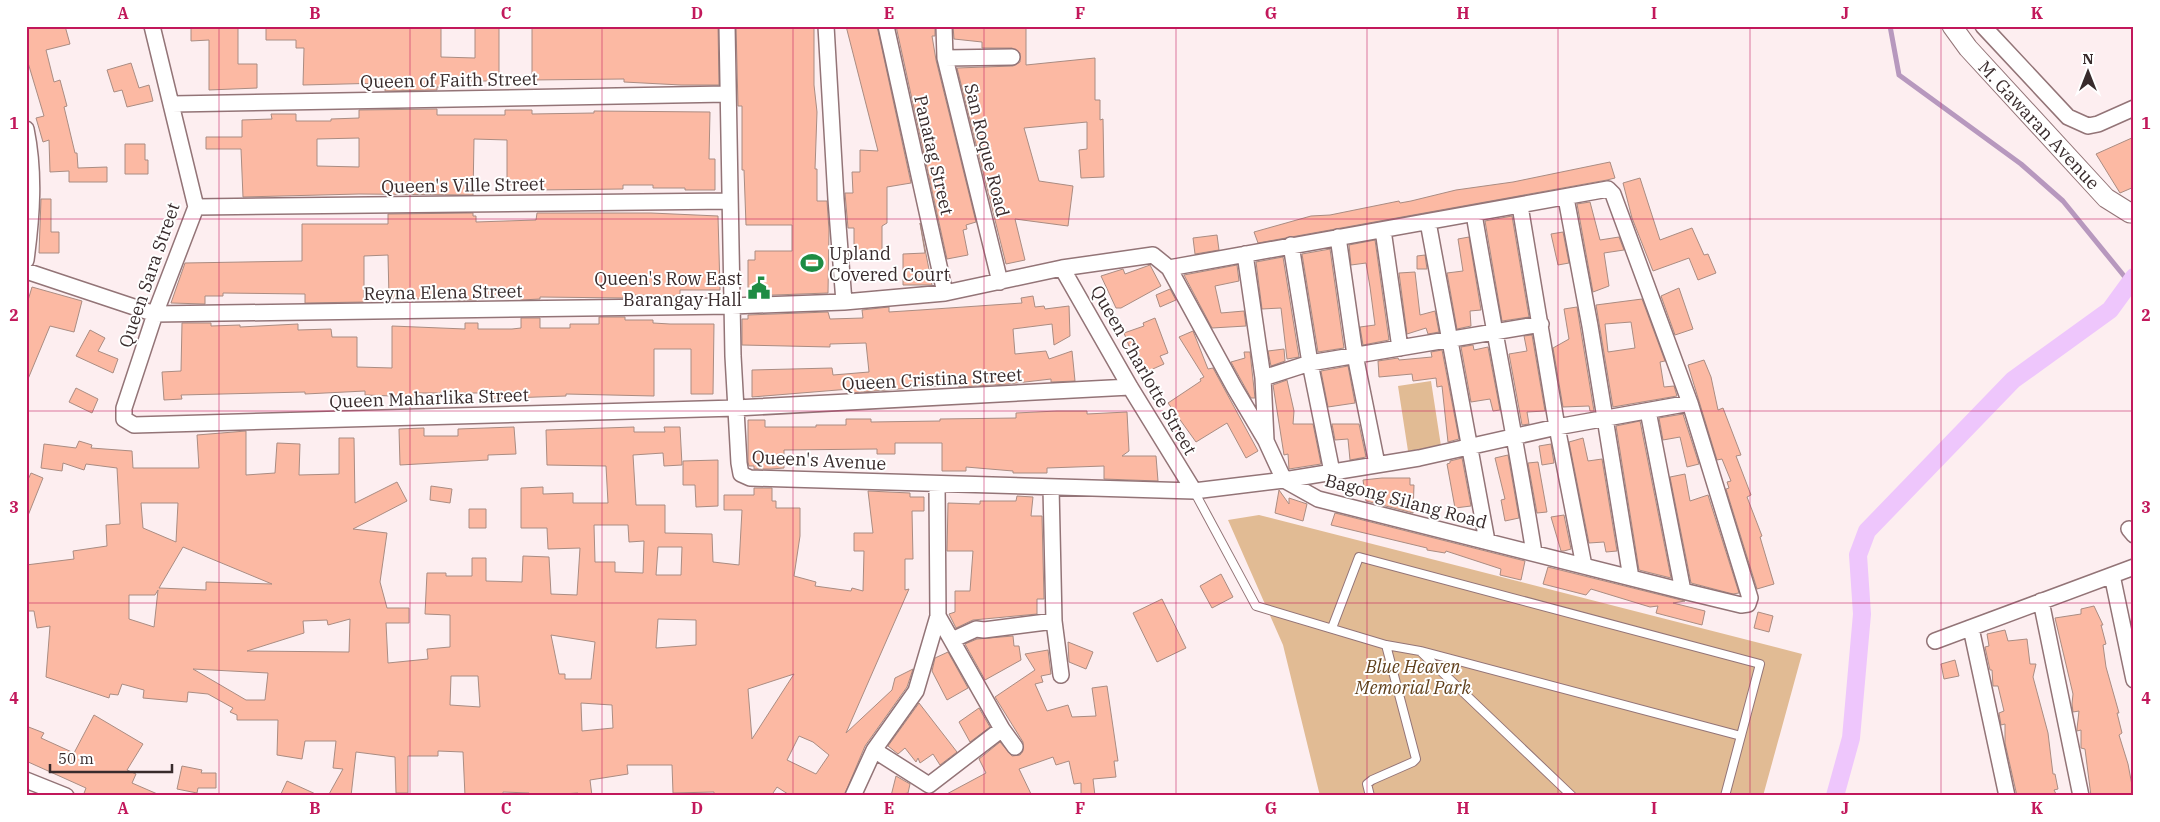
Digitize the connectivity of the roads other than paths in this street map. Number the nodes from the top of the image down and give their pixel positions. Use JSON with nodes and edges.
{"nodes":[{"id":1,"x":152,"y":26,"type":"edge"},
{"id":2,"x":726,"y":26,"type":"edge"},
{"id":3,"x":826,"y":26,"type":"edge"},
{"id":4,"x":886,"y":26,"type":"edge"},
{"id":5,"x":944,"y":26,"type":"edge"},
{"id":6,"x":1952,"y":26,"type":"edge"},
{"id":7,"x":1983,"y":26,"type":"edge"},
{"id":8,"x":1012,"y":57,"type":"dead end"},
{"id":9,"x":945,"y":58,"type":"junction"},
{"id":10,"x":727,"y":94,"type":"junction"},
{"id":11,"x":172,"y":104,"type":"junction"},
{"id":12,"x":2134,"y":108,"type":"edge"},
{"id":13,"x":26,"y":129,"type":"edge"},
{"id":14,"x":29,"y":159,"type":"edge"},
{"id":15,"x":1566,"y":198,"type":"junction"},
{"id":16,"x":730,"y":201,"type":"junction"},
{"id":17,"x":1520,"y":206,"type":"junction"},
{"id":18,"x":196,"y":207,"type":"junction"},
{"id":19,"x":2134,"y":212,"type":"edge"},
{"id":20,"x":1474,"y":214,"type":"junction"},
{"id":21,"x":1428,"y":222,"type":"junction"},
{"id":22,"x":1383,"y":230,"type":"junction"},
{"id":23,"x":1338,"y":237,"type":"junction"},
{"id":24,"x":1291,"y":245,"type":"junction"},
{"id":25,"x":1245,"y":254,"type":"junction"},
{"id":26,"x":26,"y":260,"type":"edge"},
{"id":27,"x":1062,"y":268,"type":"junction"},
{"id":28,"x":1168,"y":268,"type":"junction"},
{"id":29,"x":26,"y":271,"type":"edge"},
{"id":30,"x":1000,"y":282,"type":"junction"},
{"id":31,"x":945,"y":293,"type":"junction"},
{"id":32,"x":844,"y":302,"type":"junction"},
{"id":33,"x":732,"y":306,"type":"junction"},
{"id":34,"x":155,"y":314,"type":"junction"},
{"id":35,"x":1541,"y":324,"type":"junction"},
{"id":36,"x":1494,"y":331,"type":"junction"},
{"id":37,"x":1449,"y":339,"type":"junction"},
{"id":38,"x":1400,"y":348,"type":"junction"},
{"id":39,"x":1355,"y":355,"type":"junction"},
{"id":40,"x":1310,"y":363,"type":"junction"},
{"id":41,"x":1263,"y":378,"type":"junction"},
{"id":42,"x":1130,"y":388,"type":"junction"},
{"id":43,"x":1690,"y":403,"type":"junction"},
{"id":44,"x":736,"y":408,"type":"junction"},
{"id":45,"x":1648,"y":411,"type":"junction"},
{"id":46,"x":1605,"y":418,"type":"junction"},
{"id":47,"x":124,"y":420,"type":"joint"},
{"id":48,"x":1557,"y":427,"type":"junction"},
{"id":49,"x":1515,"y":436,"type":"junction"},
{"id":50,"x":1266,"y":442,"type":"junction"},
{"id":51,"x":1470,"y":447,"type":"junction"},
{"id":52,"x":1377,"y":464,"type":"junction"},
{"id":53,"x":1332,"y":472,"type":"junction"},
{"id":54,"x":1284,"y":480,"type":"junction"},
{"id":55,"x":937,"y":484,"type":"junction"},
{"id":56,"x":1051,"y":487,"type":"junction"},
{"id":57,"x":1194,"y":491,"type":"junction"},
{"id":58,"x":1487,"y":541,"type":"junction"},
{"id":59,"x":1534,"y":553,"type":"junction"},
{"id":60,"x":1584,"y":566,"type":"junction"},
{"id":61,"x":2134,"y":567,"type":"edge"},
{"id":62,"x":2112,"y":575,"type":"junction"},
{"id":63,"x":1631,"y":578,"type":"junction"},
{"id":64,"x":1683,"y":591,"type":"junction"},
{"id":65,"x":2041,"y":601,"type":"junction"},
{"id":66,"x":938,"y":616,"type":"junction"},
{"id":67,"x":1054,"y":621,"type":"junction"},
{"id":68,"x":1332,"y":628,"type":"junction"},
{"id":69,"x":1971,"y":628,"type":"junction"},
{"id":70,"x":952,"y":640,"type":"junction"},
{"id":71,"x":1935,"y":641,"type":"dead end"},
{"id":72,"x":1386,"y":645,"type":"junction"},
{"id":73,"x":1420,"y":651,"type":"junction"},
{"id":74,"x":1061,"y":675,"type":"dead end"},
{"id":75,"x":2134,"y":680,"type":"edge"},
{"id":76,"x":1002,"y":729,"type":"junction"},
{"id":77,"x":1740,"y":736,"type":"junction"},
{"id":78,"x":1015,"y":747,"type":"dead end"},
{"id":79,"x":874,"y":750,"type":"junction"},
{"id":80,"x":28,"y":786,"type":"edge"},
{"id":81,"x":66,"y":796,"type":"edge"},
{"id":82,"x":853,"y":796,"type":"edge"},
{"id":83,"x":1370,"y":796,"type":"edge"},
{"id":84,"x":1572,"y":796,"type":"edge"},
{"id":85,"x":1725,"y":796,"type":"edge"},
{"id":86,"x":2007,"y":796,"type":"edge"},
{"id":87,"x":2081,"y":796,"type":"edge"}],
"edges":[{"from":1,"to":11,"type":"street","name":"Queen Sara Street"},
{"from":2,"to":10,"type":"street","name":"Queen's Avenue"},
{"from":3,"to":32,"type":"street"},
{"from":4,"to":31,"type":"street","name":"Panatag Street"},
{"from":5,"to":9,"type":"street","name":"San Roque Road"},
{"from":6,"to":19,"type":"street","name":"M. Gawaran Avenue"},
{"from":7,"to":12,"type":"street"},
{"from":8,"to":9,"type":"street"},
{"from":9,"to":30,"type":"street","name":"San Roque Road"},
{"from":10,"to":11,"type":"street","name":"Queen of Faith Street"},
{"from":10,"to":16,"type":"street","name":"Queen's Avenue"},
{"from":11,"to":18,"type":"street","name":"Queen Sara Street"},
{"from":13,"to":14,"type":"street"},
{"from":14,"to":26,"type":"street"},
{"from":15,"to":17,"type":"street"},
{"from":15,"to":43,"type":"street"},
{"from":15,"to":46,"type":"street"},
{"from":16,"to":18,"type":"street","name":"Queen's Ville Street"},
{"from":16,"to":33,"type":"street","name":"Queen's Avenue"},
{"from":17,"to":20,"type":"street"},
{"from":17,"to":35,"type":"street"},
{"from":18,"to":34,"type":"street","name":"Queen Sara Street"},
{"from":20,"to":21,"type":"street"},
{"from":20,"to":36,"type":"street"},
{"from":21,"to":22,"type":"street"},
{"from":21,"to":37,"type":"street"},
{"from":22,"to":23,"type":"street"},
{"from":22,"to":38,"type":"street"},
{"from":23,"to":24,"type":"street"},
{"from":23,"to":39,"type":"street"},
{"from":24,"to":25,"type":"street"},
{"from":24,"to":40,"type":"street"},
{"from":25,"to":28,"type":"street"},
{"from":25,"to":41,"type":"street"},
{"from":27,"to":28,"type":"street"},
{"from":27,"to":30,"type":"street","name":"Reyna Elena Street"},
{"from":27,"to":42,"type":"street","name":"Queen Charlotte Street"},
{"from":28,"to":50,"type":"street"},
{"from":29,"to":34,"type":"street","name":"Reyna Elena Street"},
{"from":30,"to":31,"type":"street","name":"Reyna Elena Street"},
{"from":31,"to":32,"type":"street","name":"Reyna Elena Street"},
{"from":32,"to":33,"type":"street","name":"Reyna Elena Street"},
{"from":33,"to":34,"type":"street","name":"Reyna Elena Street"},
{"from":33,"to":44,"type":"street","name":"Queen's Avenue"},
{"from":34,"to":47,"type":"street","name":"Queen Sara Street"},
{"from":35,"to":36,"type":"street"},
{"from":35,"to":48,"type":"street"},
{"from":36,"to":37,"type":"street"},
{"from":36,"to":49,"type":"street"},
{"from":37,"to":38,"type":"street"},
{"from":37,"to":51,"type":"street"},
{"from":38,"to":39,"type":"street"},
{"from":39,"to":40,"type":"street"},
{"from":39,"to":52,"type":"street"},
{"from":40,"to":41,"type":"street"},
{"from":40,"to":53,"type":"street"},
{"from":41,"to":50,"type":"street"},
{"from":42,"to":44,"type":"street","name":"Queen Cristina Street"},
{"from":42,"to":57,"type":"street","name":"Queen Charlotte Street"},
{"from":43,"to":45,"type":"street","name":"Queen's Avenue"},
{"from":43,"to":64,"type":"street","name":"Bagong Silang Road"},
{"from":44,"to":47,"type":"street","name":"Queen Maharlika Street"},
{"from":44,"to":55,"type":"street","name":"Queen's Avenue"},
{"from":45,"to":46,"type":"street","name":"Queen's Avenue"},
{"from":45,"to":64,"type":"street"},
{"from":46,"to":48,"type":"street","name":"Queen's Avenue"},
{"from":46,"to":63,"type":"street"},
{"from":48,"to":49,"type":"street","name":"Queen's Avenue"},
{"from":48,"to":60,"type":"street"},
{"from":49,"to":51,"type":"street","name":"Queen's Avenue"},
{"from":49,"to":59,"type":"street"},
{"from":50,"to":54,"type":"street"},
{"from":51,"to":52,"type":"street","name":"Queen's Avenue"},
{"from":51,"to":58,"type":"street"},
{"from":52,"to":53,"type":"street","name":"Queen's Avenue"},
{"from":53,"to":54,"type":"street","name":"Queen's Avenue"},
{"from":54,"to":57,"type":"street","name":"Queen's Avenue"},
{"from":54,"to":58,"type":"street","name":"Bagong Silang Road"},
{"from":55,"to":56,"type":"street","name":"Queen's Avenue"},
{"from":55,"to":66,"type":"street"},
{"from":56,"to":57,"type":"street","name":"Queen's Avenue"},
{"from":56,"to":67,"type":"street"},
{"from":57,"to":68,"type":"lane"},
{"from":58,"to":59,"type":"street","name":"Bagong Silang Road"},
{"from":59,"to":60,"type":"street","name":"Bagong Silang Road"},
{"from":60,"to":63,"type":"street","name":"Bagong Silang Road"},
{"from":61,"to":62,"type":"street"},
{"from":62,"to":65,"type":"street"},
{"from":62,"to":75,"type":"street"},
{"from":63,"to":64,"type":"street","name":"Bagong Silang Road"},
{"from":65,"to":69,"type":"street"},
{"from":65,"to":87,"type":"street"},
{"from":66,"to":70,"type":"street"},
{"from":66,"to":79,"type":"street"},
{"from":67,"to":70,"type":"street"},
{"from":67,"to":74,"type":"street"},
{"from":68,"to":72,"type":"lane"},
{"from":68,"to":77,"type":"lane"},
{"from":69,"to":71,"type":"street"},
{"from":69,"to":86,"type":"street"},
{"from":70,"to":76,"type":"street"},
{"from":72,"to":73,"type":"lane"},
{"from":72,"to":83,"type":"lane"},
{"from":73,"to":77,"type":"lane"},
{"from":73,"to":84,"type":"lane"},
{"from":76,"to":78,"type":"street"},
{"from":76,"to":79,"type":"street"},
{"from":77,"to":85,"type":"lane"},
{"from":79,"to":82,"type":"street"},
{"from":80,"to":81,"type":"street"}]}
